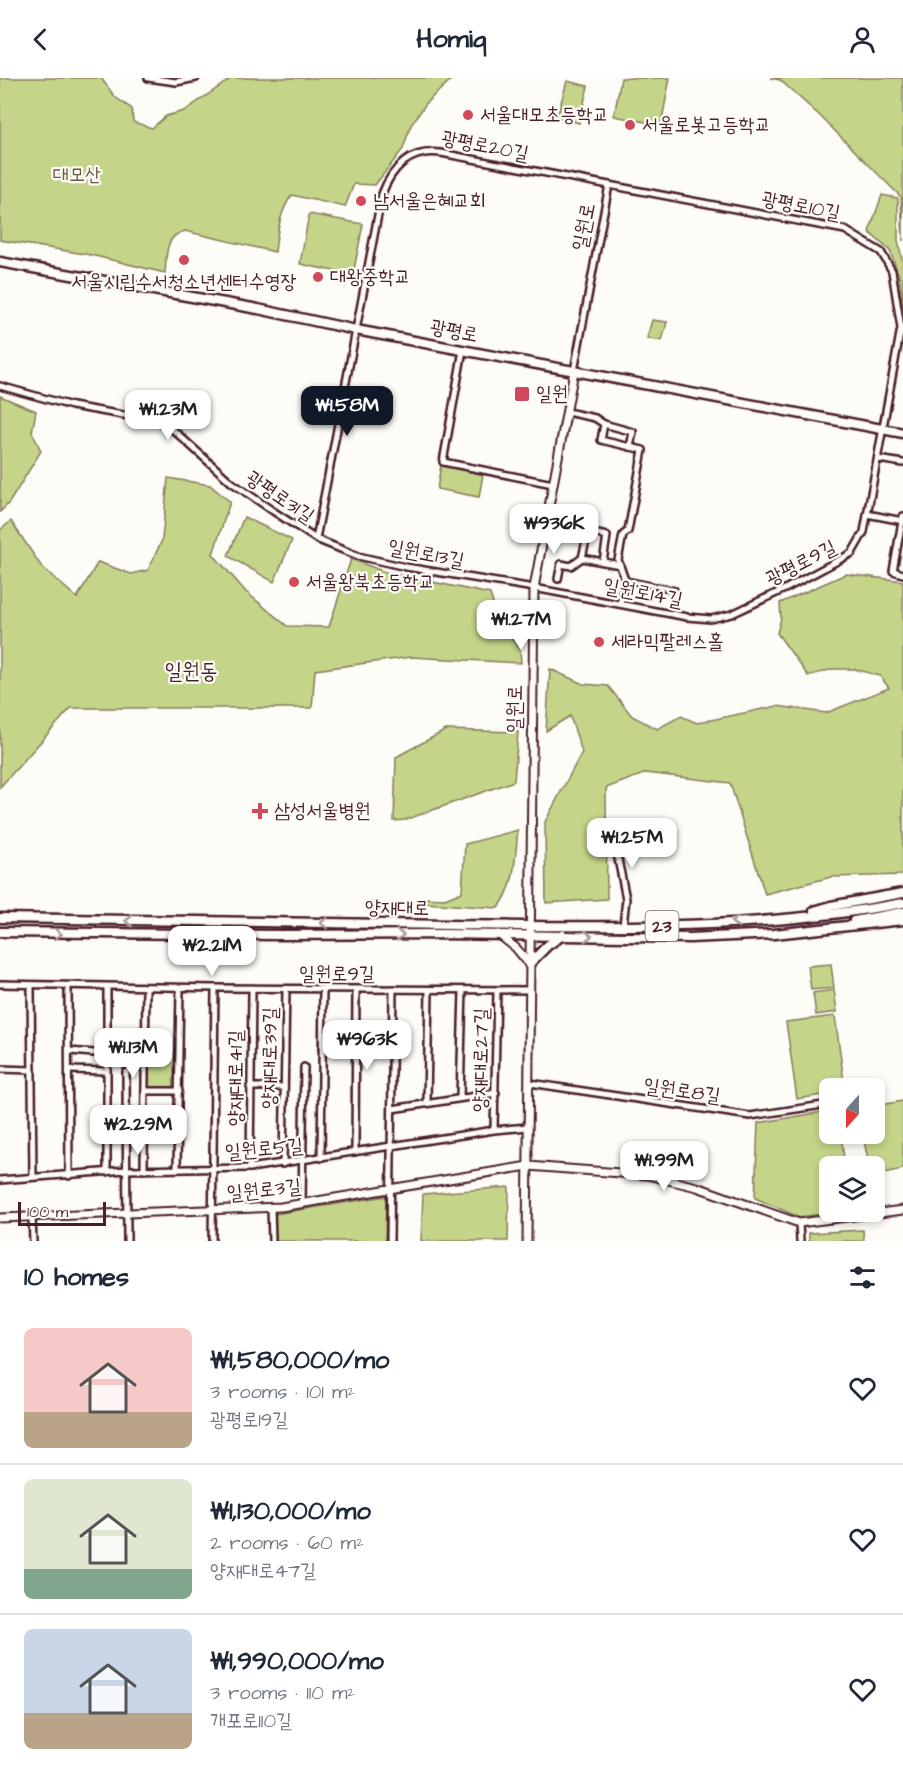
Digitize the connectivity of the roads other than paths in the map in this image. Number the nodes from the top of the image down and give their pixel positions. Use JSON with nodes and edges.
{"nodes":[{"id":1,"x":148,"y":78,"type":"edge"},
{"id":2,"x":196,"y":78,"type":"edge"},
{"id":3,"x":609,"y":185,"type":"junction"},
{"id":4,"x":666,"y":196,"type":"joint"},
{"id":5,"x":0,"y":262,"type":"edge"},
{"id":6,"x":902,"y":328,"type":"edge"},
{"id":7,"x":356,"y":330,"type":"junction"},
{"id":8,"x":463,"y":350,"type":"junction"},
{"id":9,"x":574,"y":370,"type":"junction"},
{"id":10,"x":0,"y":386,"type":"edge"},
{"id":11,"x":567,"y":412,"type":"junction"},
{"id":12,"x":604,"y":423,"type":"junction"},
{"id":13,"x":883,"y":429,"type":"junction"},
{"id":14,"x":903,"y":433,"type":"edge"},
{"id":15,"x":630,"y":447,"type":"junction"},
{"id":16,"x":878,"y":459,"type":"junction"},
{"id":17,"x":903,"y":464,"type":"edge"},
{"id":18,"x":553,"y":484,"type":"junction"},
{"id":19,"x":867,"y":514,"type":"junction"},
{"id":20,"x":903,"y":519,"type":"edge"},
{"id":21,"x":316,"y":539,"type":"junction"},
{"id":22,"x":582,"y":558,"type":"junction"},
{"id":23,"x":603,"y":562,"type":"junction"},
{"id":24,"x":620,"y":565,"type":"junction"},
{"id":25,"x":903,"y":574,"type":"edge"},
{"id":26,"x":558,"y":579,"type":"dead end"},
{"id":27,"x":625,"y":580,"type":"junction"},
{"id":28,"x":534,"y":588,"type":"junction"},
{"id":29,"x":675,"y":590,"type":"dead end"},
{"id":30,"x":620,"y":604,"type":"junction"},
{"id":31,"x":711,"y":620,"type":"joint"},
{"id":32,"x":662,"y":834,"type":"dead end"},
{"id":33,"x":903,"y":893,"type":"edge"},
{"id":34,"x":903,"y":903,"type":"edge"},
{"id":35,"x":903,"y":912,"type":"edge"},
{"id":36,"x":0,"y":918,"type":"edge"},
{"id":37,"x":794,"y":918,"type":"junction"},
{"id":38,"x":903,"y":920,"type":"edge"},
{"id":39,"x":623,"y":926,"type":"junction"},
{"id":40,"x":530,"y":931,"type":"junction"},
{"id":41,"x":0,"y":933,"type":"edge"},
{"id":42,"x":498,"y":934,"type":"junction"},
{"id":43,"x":774,"y":934,"type":"junction"},
{"id":44,"x":563,"y":936,"type":"junction"},
{"id":45,"x":530,"y":964,"type":"junction"},
{"id":46,"x":0,"y":984,"type":"edge"},
{"id":47,"x":31,"y":986,"type":"junction"},
{"id":48,"x":69,"y":987,"type":"junction"},
{"id":49,"x":107,"y":987,"type":"junction"},
{"id":50,"x":146,"y":988,"type":"junction"},
{"id":51,"x":180,"y":988,"type":"junction"},
{"id":52,"x":215,"y":988,"type":"junction"},
{"id":53,"x":252,"y":989,"type":"junction"},
{"id":54,"x":286,"y":989,"type":"junction"},
{"id":55,"x":323,"y":989,"type":"junction"},
{"id":56,"x":356,"y":989,"type":"junction"},
{"id":57,"x":393,"y":989,"type":"junction"},
{"id":58,"x":429,"y":990,"type":"junction"},
{"id":59,"x":463,"y":990,"type":"junction"},
{"id":60,"x":497,"y":990,"type":"junction"},
{"id":61,"x":530,"y":990,"type":"junction"},
{"id":62,"x":356,"y":1047,"type":"junction"},
{"id":63,"x":322,"y":1048,"type":"junction"},
{"id":64,"x":69,"y":1051,"type":"junction"},
{"id":65,"x":107,"y":1054,"type":"junction"},
{"id":66,"x":304,"y":1067,"type":"dead end"},
{"id":67,"x":0,"y":1069,"type":"edge"},
{"id":68,"x":32,"y":1070,"type":"junction"},
{"id":69,"x":69,"y":1070,"type":"junction"},
{"id":70,"x":107,"y":1071,"type":"junction"},
{"id":71,"x":126,"y":1072,"type":"dead end"},
{"id":72,"x":530,"y":1083,"type":"junction"},
{"id":73,"x":250,"y":1087,"type":"junction"},
{"id":74,"x":284,"y":1087,"type":"junction"},
{"id":75,"x":145,"y":1091,"type":"junction"},
{"id":76,"x":179,"y":1091,"type":"junction"},
{"id":77,"x":496,"y":1093,"type":"junction"},
{"id":78,"x":460,"y":1098,"type":"junction"},
{"id":79,"x":427,"y":1104,"type":"junction"},
{"id":80,"x":819,"y":1106,"type":"edge"},
{"id":81,"x":392,"y":1109,"type":"junction"},
{"id":82,"x":528,"y":1127,"type":"junction"},
{"id":83,"x":494,"y":1130,"type":"junction"},
{"id":84,"x":391,"y":1146,"type":"junction"},
{"id":85,"x":355,"y":1152,"type":"junction"},
{"id":86,"x":321,"y":1158,"type":"junction"},
{"id":87,"x":301,"y":1161,"type":"junction"},
{"id":88,"x":283,"y":1164,"type":"junction"},
{"id":89,"x":528,"y":1166,"type":"junction"},
{"id":90,"x":213,"y":1168,"type":"junction"},
{"id":91,"x":250,"y":1168,"type":"junction"},
{"id":92,"x":177,"y":1169,"type":"junction"},
{"id":93,"x":126,"y":1170,"type":"junction"},
{"id":94,"x":144,"y":1170,"type":"junction"},
{"id":95,"x":107,"y":1172,"type":"junction"},
{"id":96,"x":69,"y":1176,"type":"junction"},
{"id":97,"x":33,"y":1177,"type":"junction"},
{"id":98,"x":0,"y":1180,"type":"edge"},
{"id":99,"x":391,"y":1190,"type":"junction"},
{"id":100,"x":302,"y":1204,"type":"junction"},
{"id":101,"x":271,"y":1208,"type":"junction"},
{"id":102,"x":903,"y":1210,"type":"edge"},
{"id":103,"x":213,"y":1211,"type":"junction"},
{"id":104,"x":126,"y":1214,"type":"junction"},
{"id":105,"x":32,"y":1217,"type":"junction"},
{"id":106,"x":0,"y":1218,"type":"edge"},
{"id":107,"x":799,"y":1223,"type":"junction"},
{"id":108,"x":33,"y":1241,"type":"edge"},
{"id":109,"x":127,"y":1241,"type":"edge"},
{"id":110,"x":213,"y":1241,"type":"edge"},
{"id":111,"x":272,"y":1241,"type":"edge"},
{"id":112,"x":390,"y":1241,"type":"edge"},
{"id":113,"x":527,"y":1241,"type":"edge"},
{"id":114,"x":800,"y":1241,"type":"edge"}],
"edges":[{"from":1,"to":2,"type":"street"},
{"from":3,"to":4,"type":"street","name":"광평로20길"},
{"from":3,"to":7,"type":"street","name":"광평로20길"},
{"from":3,"to":9,"type":"street","name":"일원로"},
{"from":4,"to":6,"type":"street","name":"광평로10길"},
{"from":5,"to":7,"type":"main road","name":"광평로"},
{"from":6,"to":13,"type":"street","name":"광평로10길"},
{"from":7,"to":8,"type":"main road","name":"광평로"},
{"from":7,"to":21,"type":"street","name":"광평로20길"},
{"from":8,"to":9,"type":"main road","name":"광평로"},
{"from":8,"to":18,"type":"street"},
{"from":9,"to":11,"type":"street","name":"일원로"},
{"from":9,"to":13,"type":"main road","name":"광평로"},
{"from":10,"to":21,"type":"street","name":"광평로31길"},
{"from":11,"to":12,"type":"street"},
{"from":11,"to":18,"type":"street","name":"일원로"},
{"from":12,"to":15,"type":"street"},
{"from":12,"to":15,"type":"street"},
{"from":13,"to":14,"type":"main road","name":"광평로"},
{"from":13,"to":16,"type":"street","name":"광평로9길"},
{"from":15,"to":24,"type":"street"},
{"from":16,"to":17,"type":"street"},
{"from":16,"to":19,"type":"street","name":"광평로9길"},
{"from":18,"to":28,"type":"street","name":"일원로"},
{"from":19,"to":20,"type":"street"},
{"from":19,"to":31,"type":"street","name":"광평로9길"},
{"from":20,"to":25,"type":"street"},
{"from":21,"to":28,"type":"street","name":"일원로13길"},
{"from":22,"to":23,"type":"street"},
{"from":22,"to":23,"type":"street"},
{"from":22,"to":26,"type":"street"},
{"from":23,"to":24,"type":"street"},
{"from":24,"to":27,"type":"street"},
{"from":27,"to":29,"type":"street"},
{"from":27,"to":30,"type":"street"},
{"from":28,"to":30,"type":"street","name":"일원로14길"},
{"from":28,"to":40,"type":"street","name":"일원로"},
{"from":30,"to":31,"type":"street","name":"일원로14길"},
{"from":32,"to":39,"type":"street"},
{"from":33,"to":37,"type":"main road","name":"양재대로","number":"23"},
{"from":34,"to":37,"type":"main road","name":"양재대로"},
{"from":35,"to":43,"type":"main road","name":"양재대로"},
{"from":40,"to":36,"type":"main road","name":"양재대로","number":"23","one_way":true},
{"from":37,"to":39,"type":"main road","name":"양재대로","number":"23","one_way":true},
{"from":38,"to":43,"type":"main road","name":"양재대로","number":"23"},
{"from":39,"to":40,"type":"main road","name":"양재대로","number":"23"},
{"from":40,"to":42,"type":"main road","name":"양재대로","number":"23"},
{"from":40,"to":44,"type":"main road","name":"양재대로","number":"23"},
{"from":40,"to":45,"type":"street","name":"일원로"},
{"from":41,"to":42,"type":"main road","name":"양재대로","number":"23","one_way":true},
{"from":42,"to":45,"type":"street"},
{"from":44,"to":43,"type":"main road","name":"양재대로","number":"23","one_way":true},
{"from":44,"to":45,"type":"main road"},
{"from":45,"to":61,"type":"street","name":"일원로"},
{"from":46,"to":47,"type":"street","name":"일원로9길"},
{"from":47,"to":48,"type":"street","name":"일원로9길"},
{"from":47,"to":68,"type":"street"},
{"from":48,"to":49,"type":"street","name":"일원로9길"},
{"from":48,"to":64,"type":"street"},
{"from":49,"to":50,"type":"street","name":"일원로9길"},
{"from":49,"to":65,"type":"street"},
{"from":50,"to":51,"type":"street","name":"일원로9길"},
{"from":50,"to":75,"type":"street"},
{"from":51,"to":52,"type":"street","name":"일원로9길"},
{"from":51,"to":76,"type":"street"},
{"from":52,"to":53,"type":"street","name":"일원로9길"},
{"from":52,"to":90,"type":"street"},
{"from":53,"to":54,"type":"street","name":"일원로9길"},
{"from":53,"to":73,"type":"street","name":"양재대로41길"},
{"from":54,"to":55,"type":"street","name":"일원로9길"},
{"from":54,"to":74,"type":"street","name":"양재대로39길"},
{"from":55,"to":56,"type":"street","name":"일원로9길"},
{"from":55,"to":63,"type":"street"},
{"from":56,"to":57,"type":"street","name":"일원로9길"},
{"from":56,"to":62,"type":"street"},
{"from":57,"to":58,"type":"street","name":"일원로9길"},
{"from":57,"to":81,"type":"street"},
{"from":58,"to":59,"type":"street","name":"일원로9길"},
{"from":58,"to":79,"type":"street"},
{"from":59,"to":60,"type":"street","name":"일원로9길"},
{"from":59,"to":78,"type":"street"},
{"from":60,"to":61,"type":"street","name":"일원로9길"},
{"from":60,"to":77,"type":"street","name":"양재대로27길"},
{"from":61,"to":72,"type":"street","name":"일원로"},
{"from":62,"to":63,"type":"street"},
{"from":62,"to":85,"type":"street"},
{"from":63,"to":86,"type":"street"},
{"from":64,"to":65,"type":"street"},
{"from":64,"to":69,"type":"street"},
{"from":65,"to":70,"type":"street"},
{"from":66,"to":87,"type":"street"},
{"from":67,"to":68,"type":"street"},
{"from":68,"to":97,"type":"street"},
{"from":69,"to":70,"type":"street"},
{"from":69,"to":96,"type":"street"},
{"from":70,"to":95,"type":"street"},
{"from":71,"to":93,"type":"street"},
{"from":72,"to":80,"type":"street","name":"일원로8길"},
{"from":72,"to":82,"type":"street","name":"일원로"},
{"from":73,"to":74,"type":"street"},
{"from":73,"to":91,"type":"street","name":"양재대로41길"},
{"from":74,"to":88,"type":"street","name":"양재대로39길"},
{"from":75,"to":76,"type":"street"},
{"from":75,"to":94,"type":"street"},
{"from":76,"to":92,"type":"street"},
{"from":77,"to":78,"type":"street"},
{"from":77,"to":83,"type":"street","name":"양재대로27길"},
{"from":78,"to":79,"type":"street"},
{"from":79,"to":81,"type":"street"},
{"from":81,"to":84,"type":"street"},
{"from":82,"to":83,"type":"street","name":"일원로5길"},
{"from":82,"to":89,"type":"street","name":"일원로"},
{"from":83,"to":84,"type":"street","name":"일원로5길"},
{"from":84,"to":85,"type":"street","name":"일원로5길"},
{"from":84,"to":99,"type":"street"},
{"from":85,"to":86,"type":"street","name":"일원로5길"},
{"from":86,"to":87,"type":"street","name":"일원로5길"},
{"from":87,"to":88,"type":"street","name":"일원로5길"},
{"from":87,"to":100,"type":"street"},
{"from":88,"to":91,"type":"street","name":"일원로5길"},
{"from":89,"to":99,"type":"street","name":"일원로3길"},
{"from":89,"to":107,"type":"street","name":"일원로3길"},
{"from":89,"to":113,"type":"street","name":"일원로"},
{"from":90,"to":91,"type":"street","name":"일원로5길"},
{"from":90,"to":92,"type":"street","name":"일원로5길"},
{"from":90,"to":103,"type":"street"},
{"from":92,"to":94,"type":"street","name":"일원로5길"},
{"from":93,"to":94,"type":"street","name":"일원로5길"},
{"from":93,"to":95,"type":"street","name":"일원로5길"},
{"from":93,"to":104,"type":"street"},
{"from":95,"to":96,"type":"street","name":"일원로5길"},
{"from":96,"to":97,"type":"street","name":"일원로5길"},
{"from":97,"to":98,"type":"street","name":"일원로5길"},
{"from":99,"to":100,"type":"street","name":"일원로3길"},
{"from":99,"to":112,"type":"street"},
{"from":100,"to":101,"type":"street","name":"일원로3길"},
{"from":101,"to":103,"type":"street","name":"일원로3길"},
{"from":101,"to":111,"type":"street"},
{"from":102,"to":107,"type":"street"},
{"from":103,"to":104,"type":"street","name":"일원로3길"},
{"from":103,"to":110,"type":"street"},
{"from":104,"to":105,"type":"street","name":"일원로3길"},
{"from":104,"to":109,"type":"street"},
{"from":105,"to":106,"type":"street","name":"일원로3길"},
{"from":105,"to":108,"type":"street"},
{"from":107,"to":114,"type":"street"}]}
